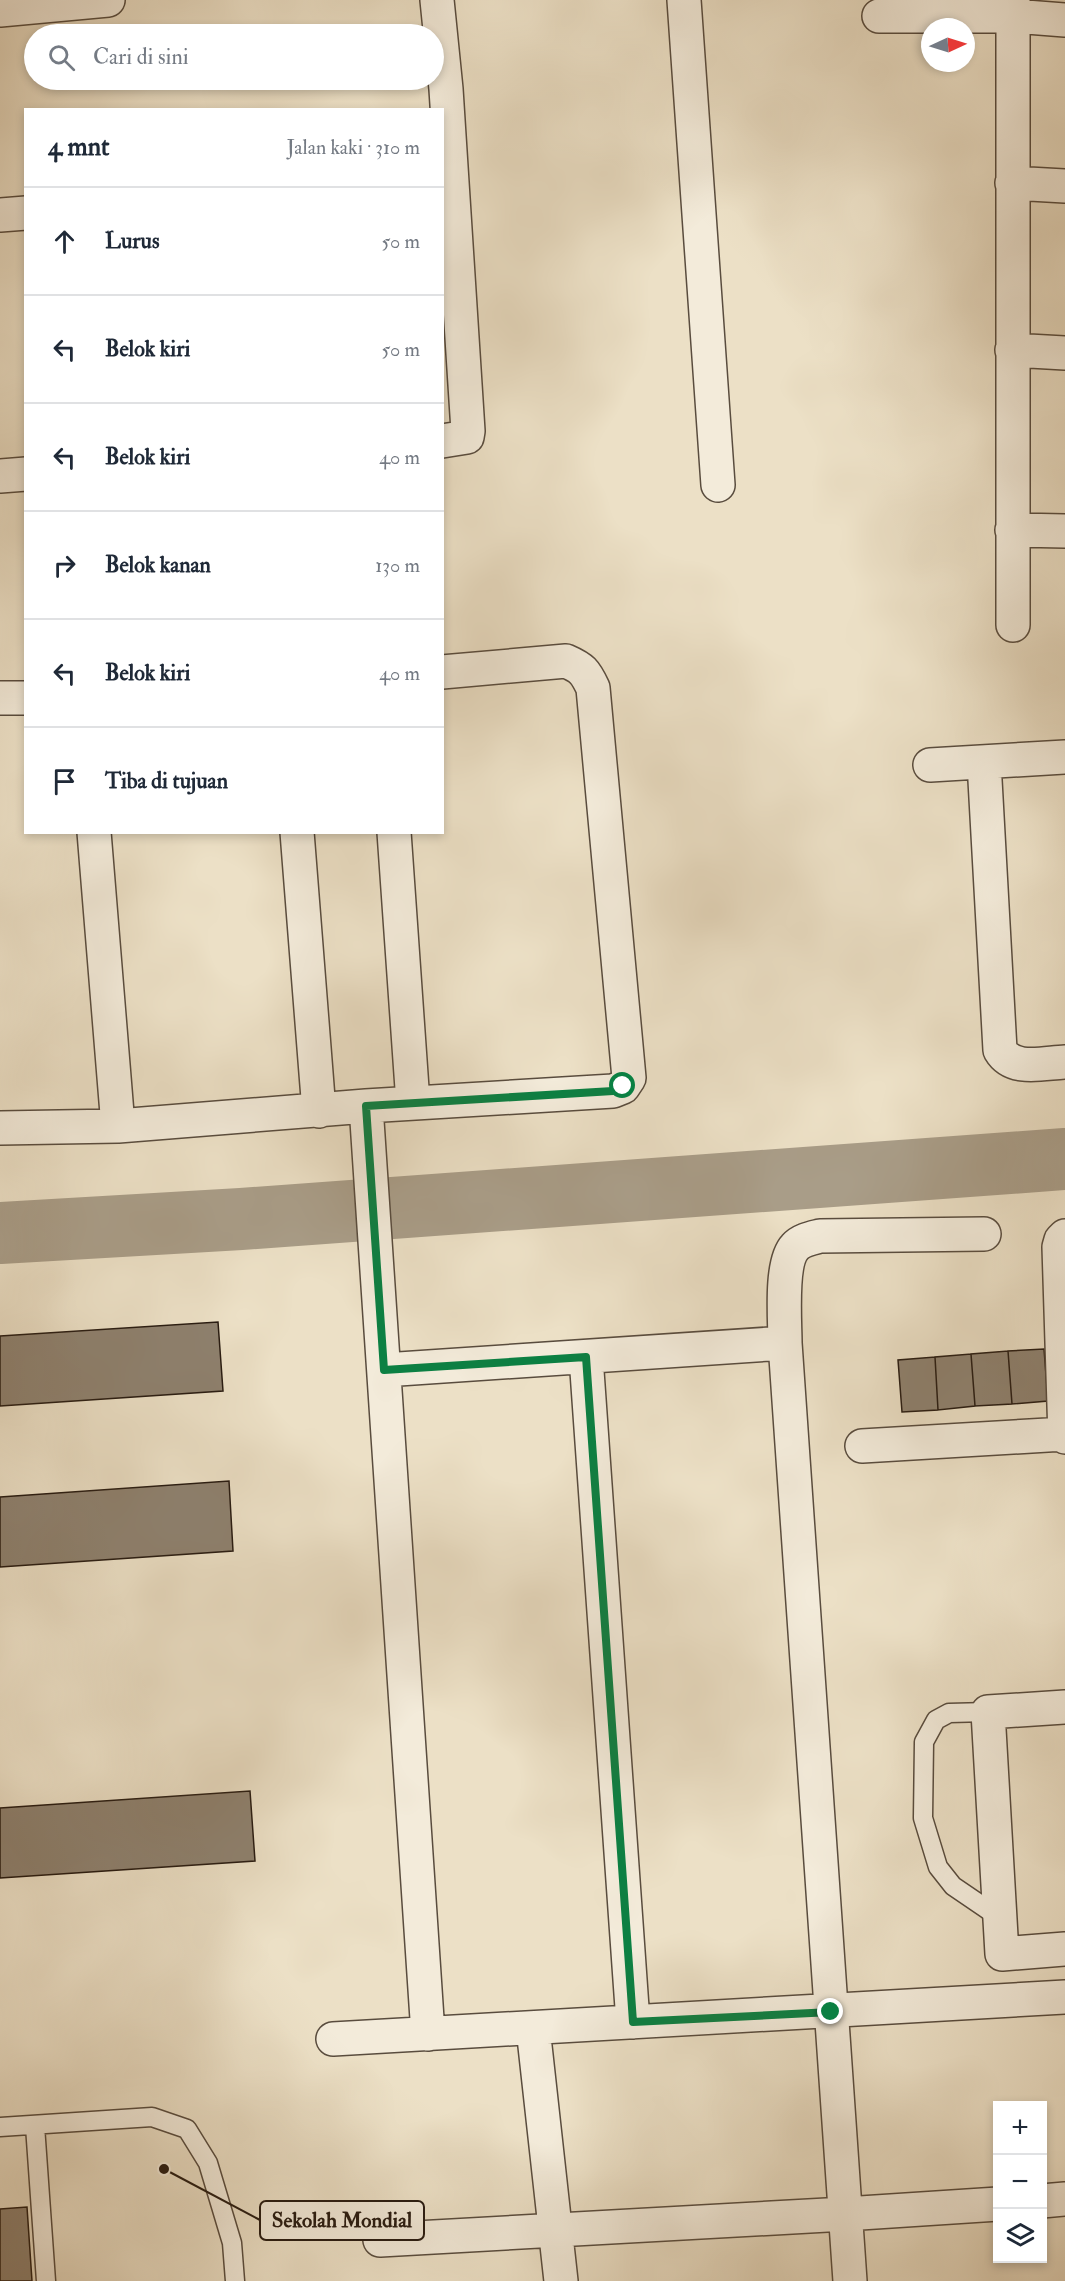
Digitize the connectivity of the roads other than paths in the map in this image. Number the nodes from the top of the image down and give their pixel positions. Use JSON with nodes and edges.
{"nodes":[{"id":1,"x":108,"y":0,"type":"edge"},
{"id":2,"x":437,"y":0,"type":"edge"},
{"id":3,"x":684,"y":0,"type":"edge"},
{"id":4,"x":1013,"y":8,"type":"edge"},
{"id":5,"x":0,"y":10,"type":"edge"},
{"id":6,"x":879,"y":16,"type":"dead end"},
{"id":7,"x":1065,"y":20,"type":"edge"},
{"id":8,"x":438,"y":24,"type":"edge"},
{"id":9,"x":442,"y":90,"type":"edge"},
{"id":10,"x":443,"y":108,"type":"edge"},
{"id":11,"x":444,"y":124,"type":"edge"},
{"id":12,"x":447,"y":177,"type":"edge"},
{"id":13,"x":1012,"y":183,"type":"junction"},
{"id":14,"x":1065,"y":186,"type":"edge"},
{"id":15,"x":24,"y":213,"type":"edge"},
{"id":16,"x":0,"y":215,"type":"edge"},
{"id":17,"x":1012,"y":350,"type":"junction"},
{"id":18,"x":1065,"y":353,"type":"edge"},
{"id":19,"x":444,"y":441,"type":"edge"},
{"id":20,"x":24,"y":474,"type":"edge"},
{"id":21,"x":0,"y":476,"type":"edge"},
{"id":22,"x":718,"y":485,"type":"dead end"},
{"id":23,"x":1012,"y":530,"type":"junction"},
{"id":24,"x":1065,"y":531,"type":"edge"},
{"id":25,"x":1013,"y":625,"type":"dead end"},
{"id":26,"x":444,"y":672,"type":"edge"},
{"id":27,"x":24,"y":698,"type":"edge"},
{"id":28,"x":0,"y":699,"type":"edge"},
{"id":29,"x":1065,"y":757,"type":"edge"},
{"id":30,"x":984,"y":762,"type":"junction"},
{"id":31,"x":930,"y":765,"type":"dead end"},
{"id":32,"x":94,"y":834,"type":"edge"},
{"id":33,"x":297,"y":834,"type":"edge"},
{"id":34,"x":394,"y":834,"type":"edge"},
{"id":35,"x":1065,"y":1062,"type":"edge"},
{"id":36,"x":413,"y":1104,"type":"junction"},
{"id":37,"x":366,"y":1106,"type":"junction"},
{"id":38,"x":319,"y":1111,"type":"junction"},
{"id":39,"x":118,"y":1126,"type":"junction"},
{"id":40,"x":0,"y":1128,"type":"edge"},
{"id":41,"x":984,"y":1234,"type":"dead end"},
{"id":42,"x":1065,"y":1236,"type":"edge"},
{"id":43,"x":785,"y":1343,"type":"junction"},
{"id":44,"x":586,"y":1357,"type":"junction"},
{"id":45,"x":384,"y":1370,"type":"junction"},
{"id":46,"x":1065,"y":1436,"type":"edge"},
{"id":47,"x":862,"y":1446,"type":"dead end"},
{"id":48,"x":1065,"y":1707,"type":"edge"},
{"id":49,"x":988,"y":1712,"type":"junction"},
{"id":50,"x":1000,"y":1918,"type":"junction"},
{"id":51,"x":1065,"y":1949,"type":"edge"},
{"id":52,"x":1065,"y":1997,"type":"edge"},
{"id":53,"x":831,"y":2012,"type":"junction"},
{"id":54,"x":633,"y":2022,"type":"junction"},
{"id":55,"x":533,"y":2028,"type":"junction"},
{"id":56,"x":428,"y":2034,"type":"junction"},
{"id":57,"x":333,"y":2039,"type":"dead end"},
{"id":58,"x":35,"y":2126,"type":"junction"},
{"id":59,"x":0,"y":2127,"type":"edge"},
{"id":60,"x":1065,"y":2199,"type":"edge"},
{"id":61,"x":1047,"y":2201,"type":"edge"},
{"id":62,"x":993,"y":2204,"type":"edge"},
{"id":63,"x":845,"y":2214,"type":"junction"},
{"id":64,"x":556,"y":2230,"type":"junction"},
{"id":65,"x":380,"y":2240,"type":"dead end"},
{"id":66,"x":46,"y":2281,"type":"edge"},
{"id":67,"x":235,"y":2281,"type":"edge"},
{"id":68,"x":561,"y":2281,"type":"edge"},
{"id":69,"x":850,"y":2281,"type":"edge"}],
"edges":[{"from":1,"to":5,"type":"street"},
{"from":2,"to":8,"type":"street"},
{"from":3,"to":22,"type":"street"},
{"from":4,"to":6,"type":"street"},
{"from":4,"to":7,"type":"street"},
{"from":4,"to":13,"type":"street"},
{"from":9,"to":10,"type":"street"},
{"from":11,"to":12,"type":"street"},
{"from":12,"to":19,"type":"street"},
{"from":13,"to":14,"type":"street"},
{"from":13,"to":17,"type":"street"},
{"from":15,"to":16,"type":"street"},
{"from":17,"to":18,"type":"street"},
{"from":17,"to":23,"type":"street"},
{"from":20,"to":21,"type":"street"},
{"from":23,"to":24,"type":"street"},
{"from":23,"to":25,"type":"street"},
{"from":26,"to":36,"type":"street"},
{"from":27,"to":28,"type":"street"},
{"from":29,"to":30,"type":"street"},
{"from":30,"to":31,"type":"street"},
{"from":30,"to":35,"type":"street"},
{"from":32,"to":39,"type":"street"},
{"from":33,"to":38,"type":"street"},
{"from":34,"to":36,"type":"street"},
{"from":36,"to":37,"type":"street"},
{"from":37,"to":38,"type":"street"},
{"from":37,"to":45,"type":"street"},
{"from":38,"to":39,"type":"street"},
{"from":39,"to":40,"type":"street"},
{"from":41,"to":43,"type":"street"},
{"from":42,"to":46,"type":"street"},
{"from":43,"to":44,"type":"street"},
{"from":43,"to":53,"type":"street"},
{"from":44,"to":45,"type":"street"},
{"from":44,"to":54,"type":"street"},
{"from":45,"to":56,"type":"street"},
{"from":46,"to":47,"type":"street"},
{"from":48,"to":49,"type":"street"},
{"from":49,"to":50,"type":"street"},
{"from":49,"to":50,"type":"lane"},
{"from":50,"to":51,"type":"street"},
{"from":52,"to":53,"type":"street"},
{"from":53,"to":54,"type":"street"},
{"from":53,"to":63,"type":"street"},
{"from":54,"to":55,"type":"street"},
{"from":55,"to":56,"type":"street"},
{"from":55,"to":64,"type":"street"},
{"from":56,"to":57,"type":"street"},
{"from":58,"to":59,"type":"lane"},
{"from":58,"to":66,"type":"lane"},
{"from":58,"to":67,"type":"lane"},
{"from":60,"to":61,"type":"street"},
{"from":62,"to":63,"type":"street"},
{"from":63,"to":64,"type":"street"},
{"from":63,"to":69,"type":"street"},
{"from":64,"to":65,"type":"street"},
{"from":64,"to":68,"type":"street"}]}
